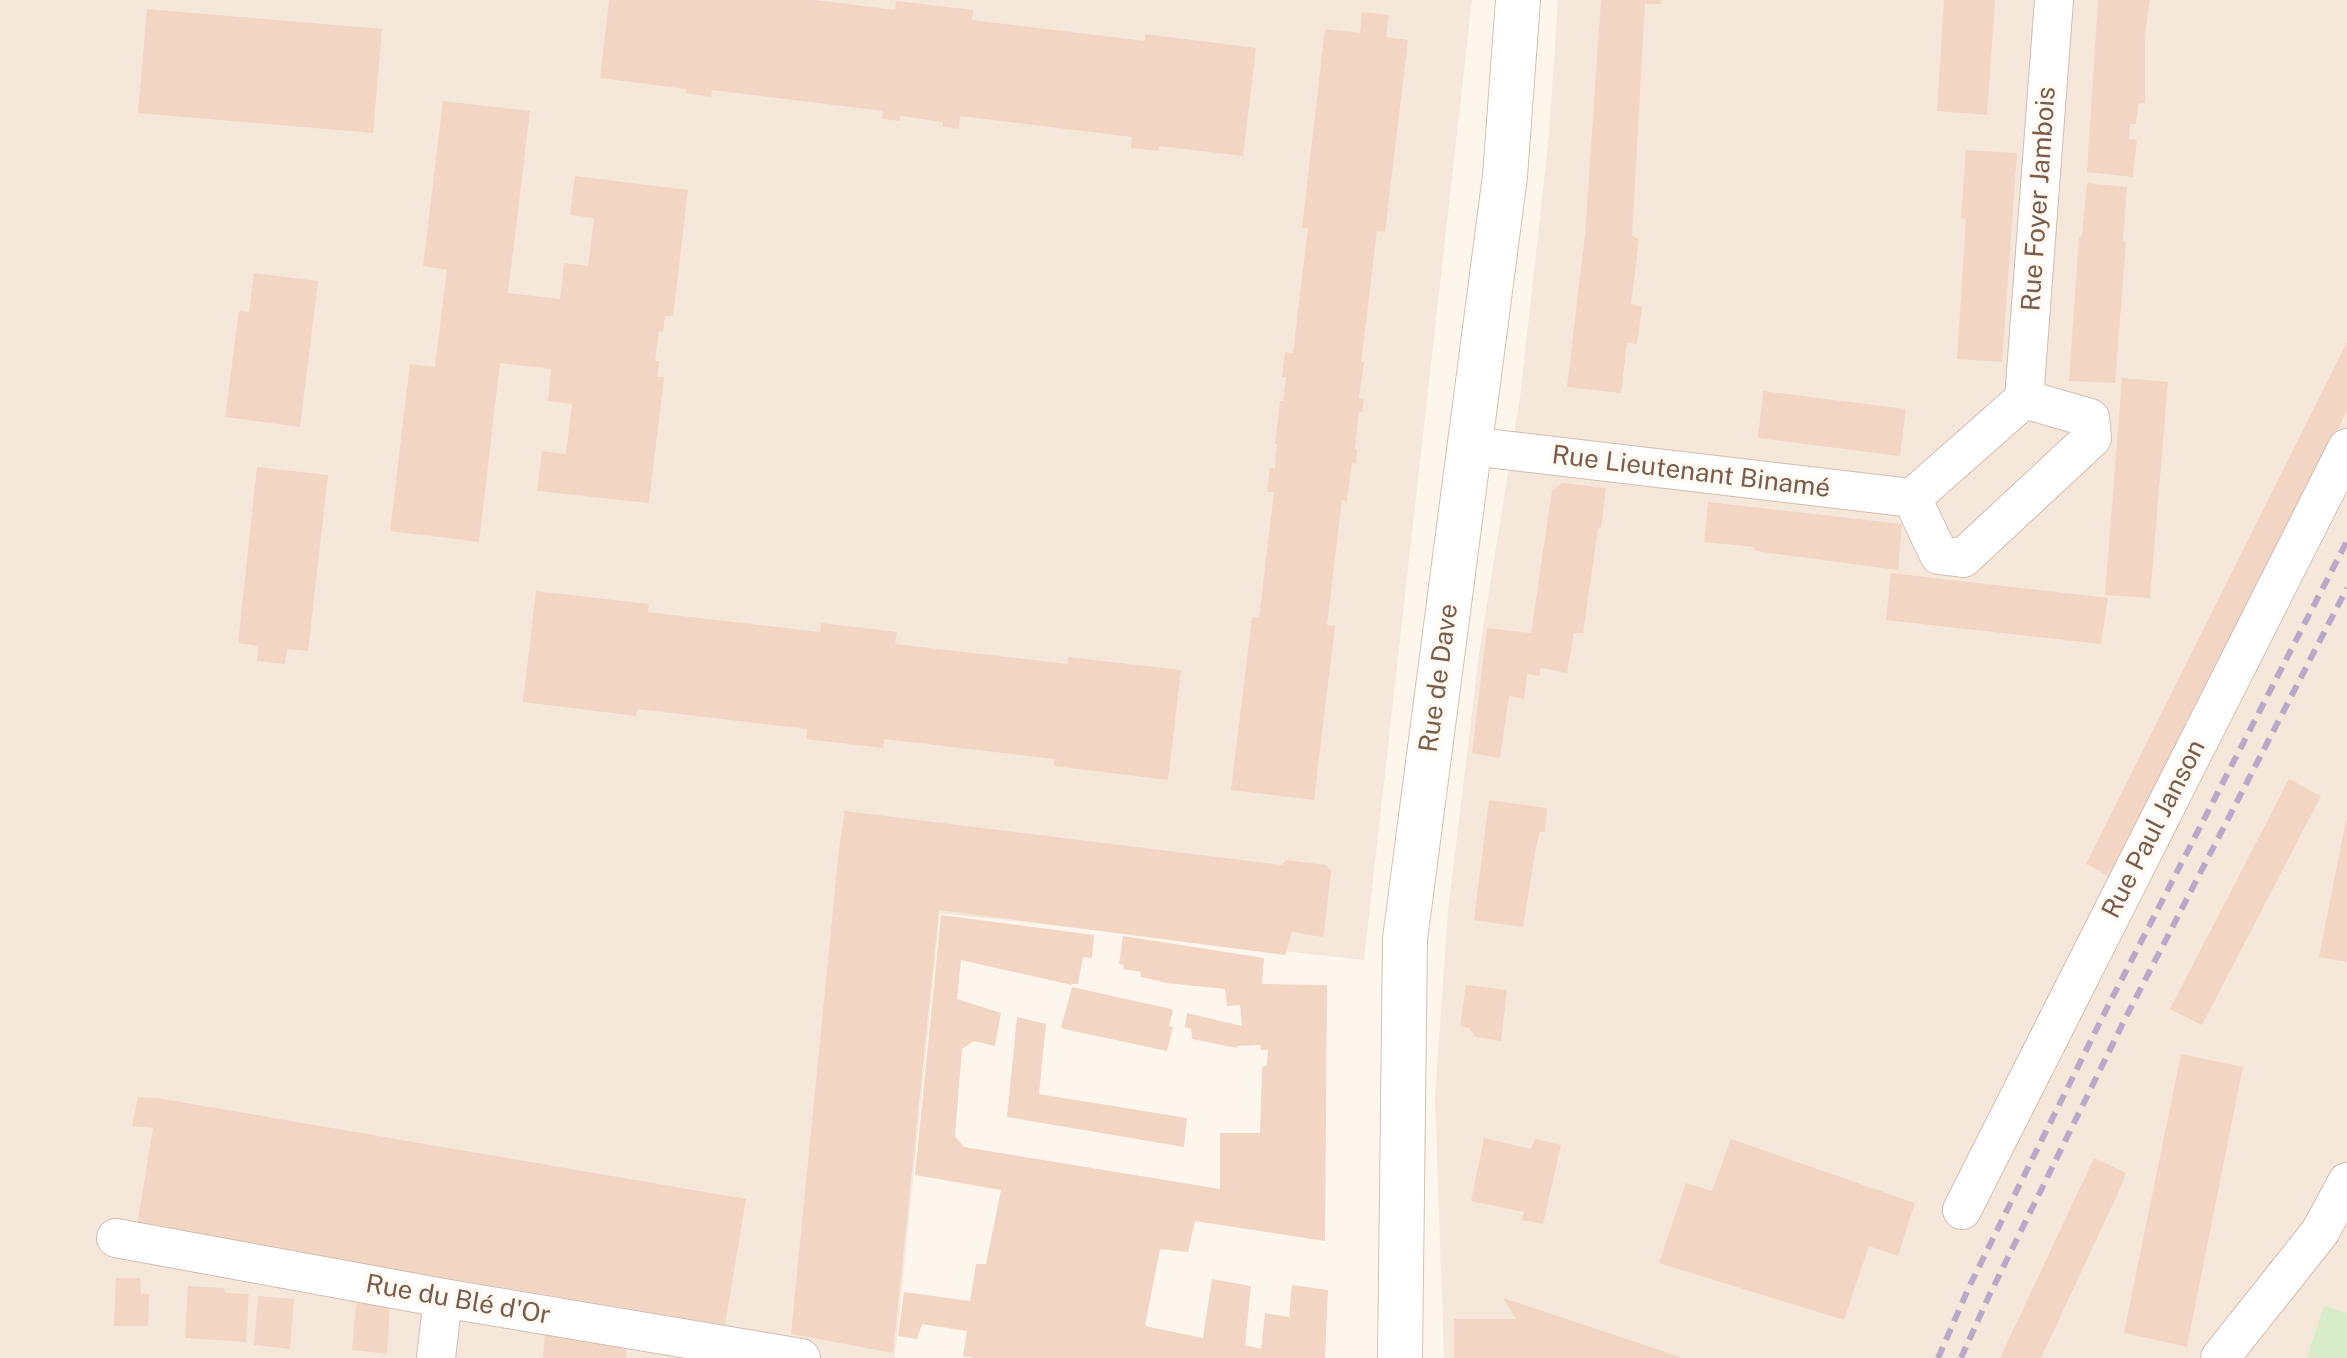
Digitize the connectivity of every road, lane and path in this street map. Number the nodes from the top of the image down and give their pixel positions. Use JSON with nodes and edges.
{"nodes":[{"id":1,"x":1518,"y":0,"type":"edge"},
{"id":2,"x":2054,"y":0,"type":"edge"},
{"id":3,"x":2024,"y":399,"type":"junction"},
{"id":4,"x":1470,"y":446,"type":"junction"},
{"id":5,"x":2347,"y":448,"type":"edge"},
{"id":6,"x":1912,"y":498,"type":"junction"},
{"id":7,"x":2347,"y":1182,"type":"edge"},
{"id":8,"x":1962,"y":1210,"type":"dead end"},
{"id":9,"x":116,"y":1238,"type":"dead end"},
{"id":10,"x":443,"y":1298,"type":"junction"},
{"id":11,"x":436,"y":1358,"type":"edge"},
{"id":12,"x":801,"y":1358,"type":"edge"},
{"id":13,"x":1400,"y":1358,"type":"edge"},
{"id":14,"x":2220,"y":1358,"type":"edge"}],
"edges":[{"from":1,"to":4,"type":"main road","name":"Rue de Dave"},
{"from":2,"to":3,"type":"street","name":"Rue Foyer Jambois"},
{"from":3,"to":6,"type":"street"},
{"from":3,"to":6,"type":"street"},
{"from":4,"to":6,"type":"street","name":"Rue Lieutenant Binamé"},
{"from":4,"to":13,"type":"main road","name":"Rue de Dave"},
{"from":5,"to":8,"type":"street","name":"Rue Paul Janson"},
{"from":7,"to":14,"type":"street"},
{"from":9,"to":10,"type":"street","name":"Rue du Blé d'Or"},
{"from":10,"to":11,"type":"street"},
{"from":10,"to":12,"type":"street","name":"Rue du Blé d'Or"}]}
